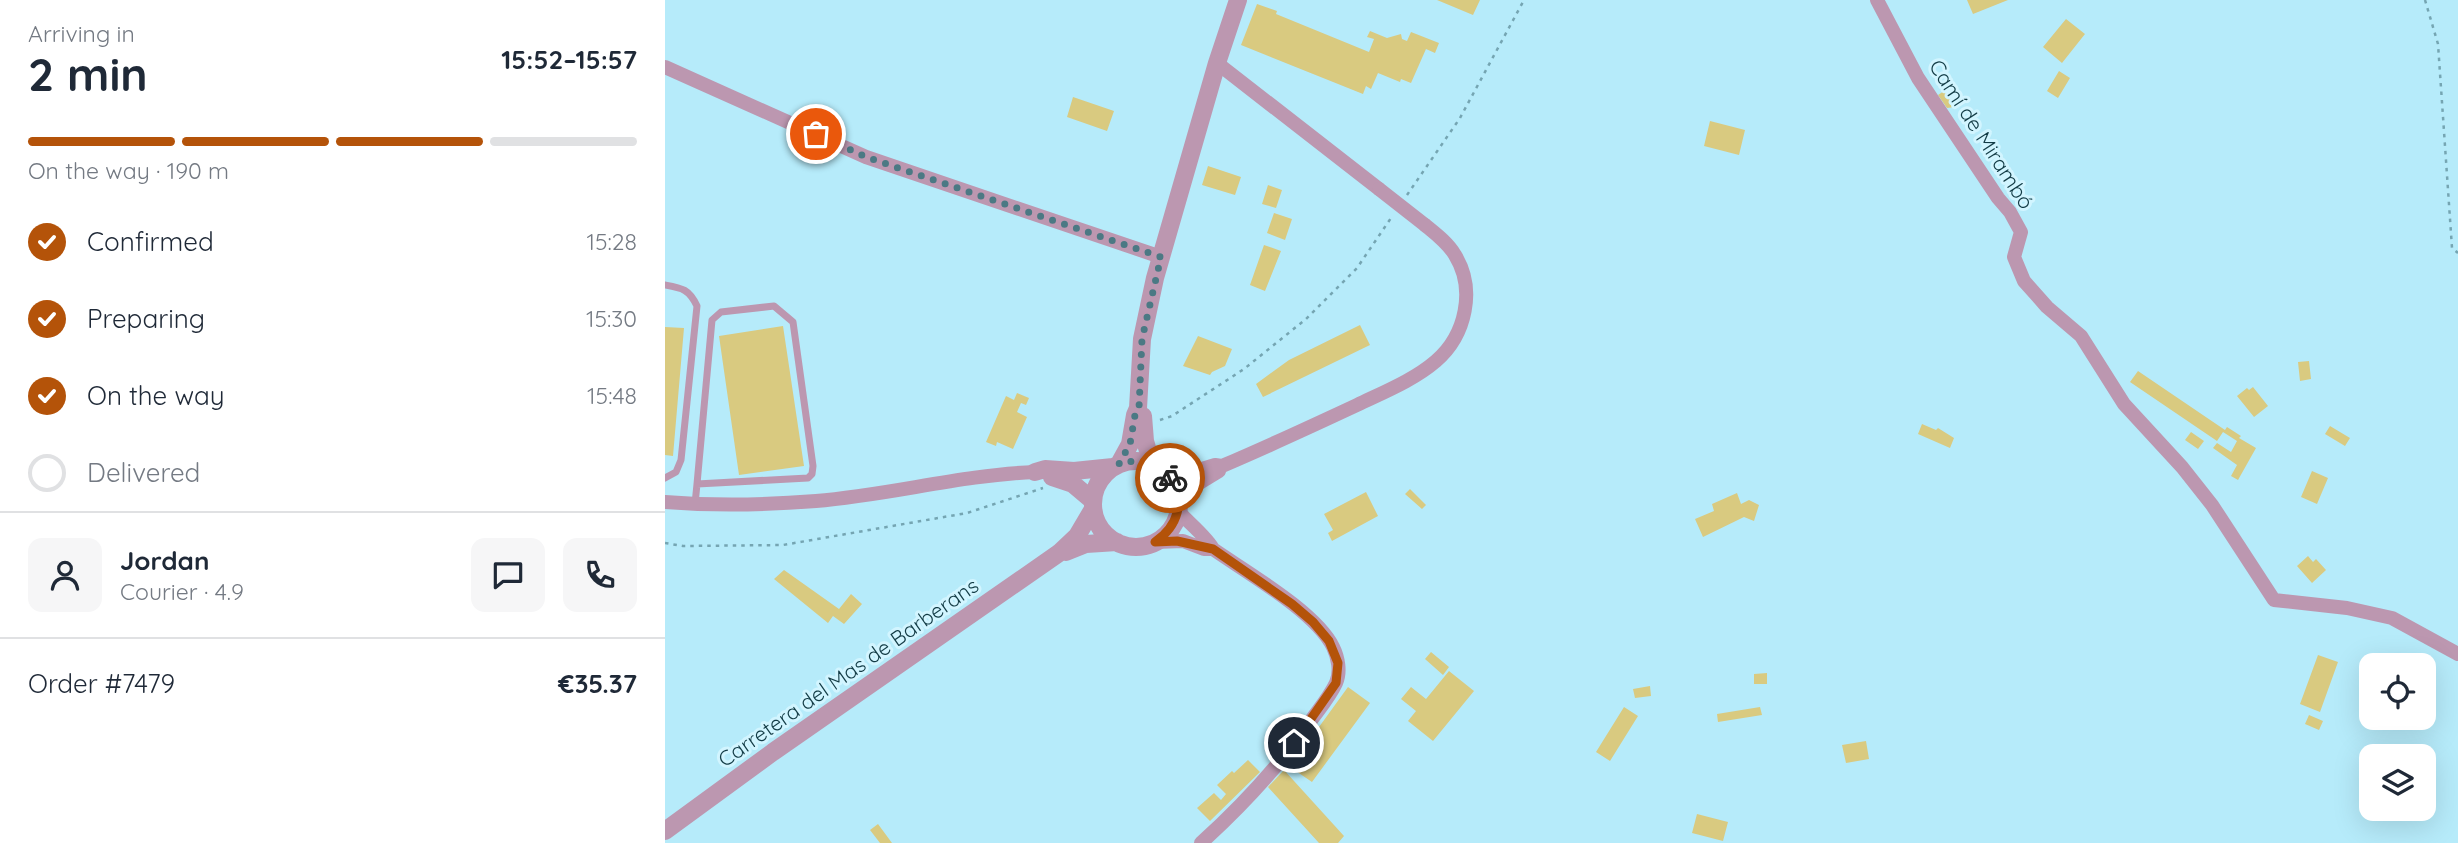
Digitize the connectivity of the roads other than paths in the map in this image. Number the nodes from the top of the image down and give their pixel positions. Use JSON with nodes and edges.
{"nodes":[{"id":1,"x":1238,"y":0,"type":"edge"},
{"id":2,"x":1877,"y":0,"type":"edge"},
{"id":3,"x":1217,"y":63,"type":"junction"},
{"id":4,"x":665,"y":67,"type":"edge"},
{"id":5,"x":1161,"y":257,"type":"junction"},
{"id":6,"x":665,"y":285,"type":"edge"},
{"id":7,"x":1139,"y":408,"type":"junction"},
{"id":8,"x":1116,"y":465,"type":"junction"},
{"id":9,"x":1222,"y":466,"type":"junction"},
{"id":10,"x":1159,"y":468,"type":"junction"},
{"id":11,"x":665,"y":478,"type":"edge"},
{"id":12,"x":1040,"y":480,"type":"junction"},
{"id":13,"x":697,"y":484,"type":"junction"},
{"id":14,"x":665,"y":502,"type":"edge"},
{"id":15,"x":695,"y":503,"type":"junction"},
{"id":16,"x":1093,"y":504,"type":"junction"},
{"id":17,"x":1178,"y":507,"type":"junction"},
{"id":18,"x":1117,"y":542,"type":"junction"},
{"id":19,"x":1155,"y":542,"type":"junction"},
{"id":20,"x":1213,"y":549,"type":"junction"},
{"id":21,"x":1059,"y":553,"type":"junction"},
{"id":22,"x":2458,"y":654,"type":"edge"},
{"id":23,"x":665,"y":831,"type":"edge"},
{"id":24,"x":1201,"y":843,"type":"edge"}],
"edges":[{"from":1,"to":3,"type":"street"},
{"from":2,"to":22,"type":"street","name":"Camí de Mirambó"},
{"from":3,"to":5,"type":"street"},
{"from":3,"to":9,"type":"street","bridge":true},
{"from":4,"to":5,"type":"street"},
{"from":5,"to":7,"type":"street"},
{"from":6,"to":11,"type":"lane"},
{"from":7,"to":8,"type":"street"},
{"from":7,"to":10,"type":"street"},
{"from":8,"to":10,"type":"street"},
{"from":8,"to":12,"type":"street"},
{"from":8,"to":16,"type":"street"},
{"from":9,"to":10,"type":"street"},
{"from":9,"to":17,"type":"street"},
{"from":10,"to":17,"type":"street"},
{"from":12,"to":15,"type":"street"},
{"from":12,"to":16,"type":"street"},
{"from":13,"to":13,"type":"lane"},
{"from":13,"to":15,"type":"lane"},
{"from":14,"to":15,"type":"street"},
{"from":16,"to":18,"type":"street"},
{"from":16,"to":21,"type":"street"},
{"from":17,"to":19,"type":"street"},
{"from":17,"to":20,"type":"street"},
{"from":18,"to":19,"type":"street"},
{"from":18,"to":21,"type":"street"},
{"from":19,"to":20,"type":"street"},
{"from":20,"to":24,"type":"street"},
{"from":21,"to":23,"type":"street","name":"Carretera del Mas de Barberans"}]}
